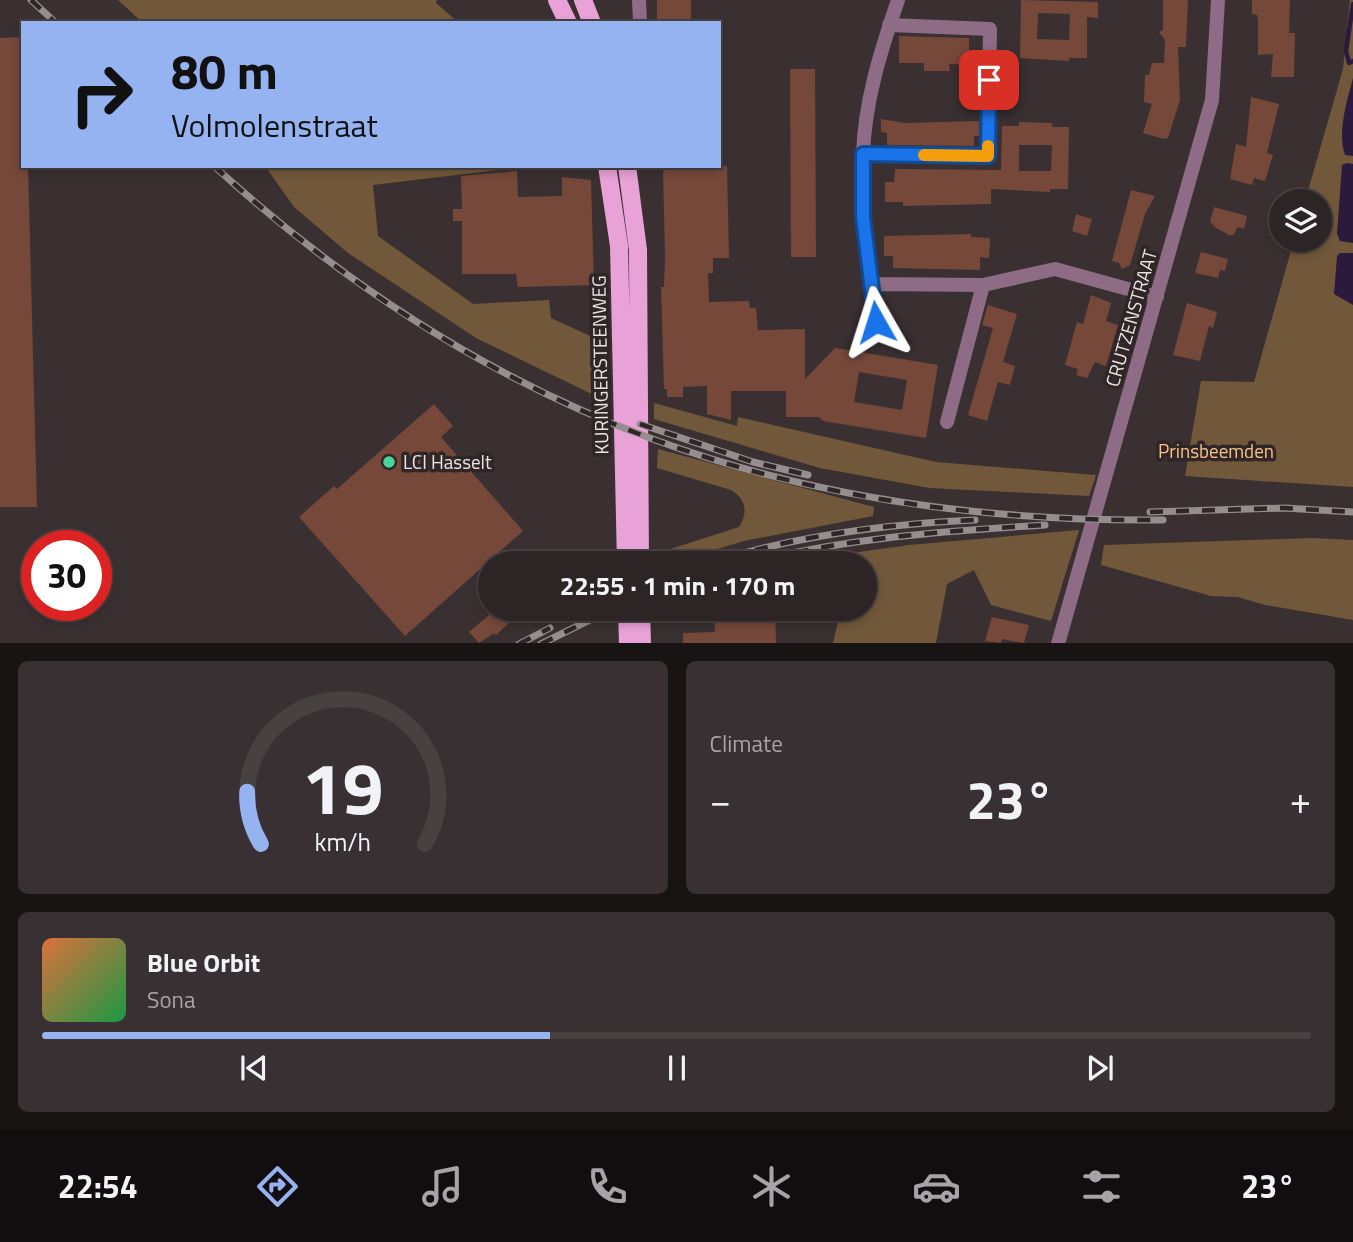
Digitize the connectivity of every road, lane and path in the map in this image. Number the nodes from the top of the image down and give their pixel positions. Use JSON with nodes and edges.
{"nodes":[{"id":1,"x":557,"y":0,"type":"edge"},
{"id":2,"x":583,"y":0,"type":"edge"},
{"id":3,"x":639,"y":0,"type":"edge"},
{"id":4,"x":898,"y":0,"type":"edge"},
{"id":5,"x":1217,"y":0,"type":"edge"},
{"id":6,"x":567,"y":21,"type":"edge"},
{"id":7,"x":591,"y":21,"type":"edge"},
{"id":8,"x":640,"y":21,"type":"edge"},
{"id":9,"x":890,"y":25,"type":"junction"},
{"id":10,"x":863,"y":154,"type":"junction"},
{"id":11,"x":607,"y":168,"type":"edge"},
{"id":12,"x":627,"y":168,"type":"edge"},
{"id":13,"x":872,"y":284,"type":"junction"},
{"id":14,"x":983,"y":285,"type":"junction"},
{"id":15,"x":1157,"y":297,"type":"junction"},
{"id":16,"x":876,"y":322,"type":"dead end"},
{"id":17,"x":947,"y":422,"type":"dead end"},
{"id":18,"x":626,"y":551,"type":"edge"},
{"id":19,"x":640,"y":551,"type":"edge"},
{"id":20,"x":627,"y":621,"type":"edge"},
{"id":21,"x":641,"y":621,"type":"edge"},
{"id":22,"x":628,"y":643,"type":"edge"},
{"id":23,"x":642,"y":643,"type":"edge"},
{"id":24,"x":1058,"y":643,"type":"edge"}],
"edges":[{"from":1,"to":6,"type":"main road"},
{"from":2,"to":7,"type":"main road"},
{"from":3,"to":8,"type":"street"},
{"from":4,"to":9,"type":"street"},
{"from":5,"to":15,"type":"street","name":"CRUTZENSTRAAT"},
{"from":9,"to":10,"type":"street"},
{"from":9,"to":10,"type":"street"},
{"from":10,"to":13,"type":"street"},
{"from":11,"to":18,"type":"main road","name":"KURINGERSTEENWEG"},
{"from":12,"to":19,"type":"main road","name":"KURINGERSTEENWEG"},
{"from":13,"to":14,"type":"street"},
{"from":13,"to":16,"type":"street"},
{"from":14,"to":15,"type":"street"},
{"from":14,"to":17,"type":"street"},
{"from":15,"to":24,"type":"street","name":"CRUTZENSTRAAT"},
{"from":20,"to":22,"type":"main road"},
{"from":21,"to":23,"type":"main road"}]}
